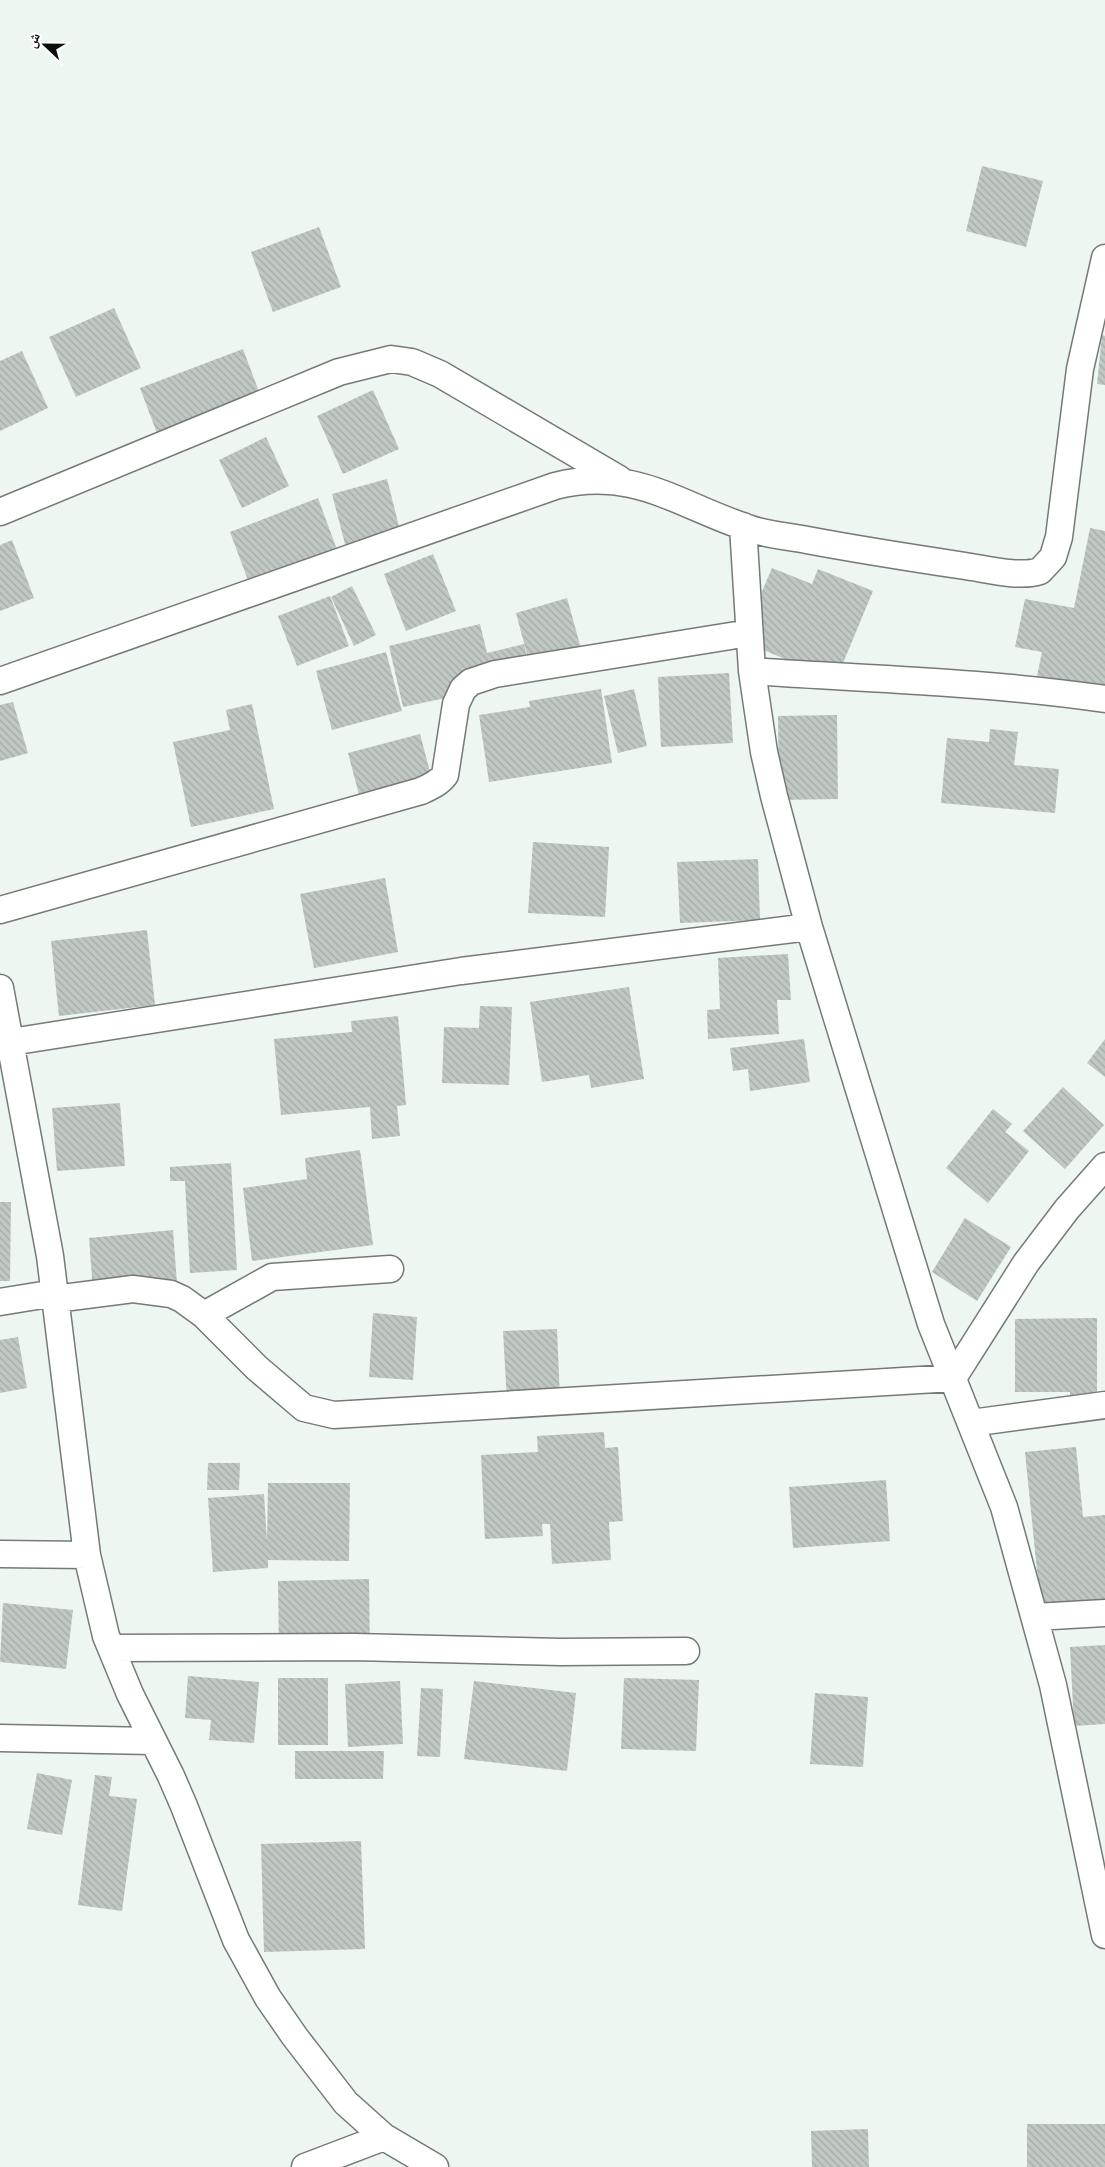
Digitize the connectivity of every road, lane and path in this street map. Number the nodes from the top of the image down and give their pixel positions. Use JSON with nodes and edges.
{"nodes":[{"id":1,"x":1105,"y":258,"type":"edge"},
{"id":2,"x":624,"y":482,"type":"junction"},
{"id":3,"x":0,"y":512,"type":"edge"},
{"id":4,"x":742,"y":526,"type":"junction"},
{"id":5,"x":749,"y":634,"type":"junction"},
{"id":6,"x":752,"y":671,"type":"junction"},
{"id":7,"x":0,"y":681,"type":"edge"},
{"id":8,"x":1105,"y":699,"type":"edge"},
{"id":9,"x":0,"y":910,"type":"edge"},
{"id":10,"x":809,"y":927,"type":"junction"},
{"id":11,"x":0,"y":988,"type":"edge"},
{"id":12,"x":7,"y":1038,"type":"edge"},
{"id":13,"x":1105,"y":1166,"type":"edge"},
{"id":14,"x":390,"y":1268,"type":"dead end"},
{"id":15,"x":55,"y":1296,"type":"junction"},
{"id":16,"x":0,"y":1302,"type":"edge"},
{"id":17,"x":204,"y":1315,"type":"junction"},
{"id":18,"x":953,"y":1378,"type":"junction"},
{"id":19,"x":1105,"y":1406,"type":"edge"},
{"id":20,"x":971,"y":1423,"type":"junction"},
{"id":21,"x":0,"y":1554,"type":"edge"},
{"id":22,"x":87,"y":1555,"type":"junction"},
{"id":23,"x":1105,"y":1613,"type":"edge"},
{"id":24,"x":1035,"y":1617,"type":"junction"},
{"id":25,"x":111,"y":1648,"type":"junction"},
{"id":26,"x":686,"y":1651,"type":"dead end"},
{"id":27,"x":0,"y":1738,"type":"edge"},
{"id":28,"x":152,"y":1740,"type":"junction"},
{"id":29,"x":1104,"y":1928,"type":"edge"},
{"id":30,"x":384,"y":2137,"type":"junction"},
{"id":31,"x":305,"y":2167,"type":"edge"},
{"id":32,"x":435,"y":2167,"type":"edge"}],
"edges":[{"from":1,"to":4,"type":"street"},
{"from":2,"to":3,"type":"street"},
{"from":2,"to":4,"type":"street"},
{"from":2,"to":7,"type":"street"},
{"from":4,"to":5,"type":"street"},
{"from":5,"to":6,"type":"street"},
{"from":5,"to":9,"type":"street"},
{"from":6,"to":8,"type":"street"},
{"from":6,"to":10,"type":"street"},
{"from":10,"to":12,"type":"street"},
{"from":10,"to":18,"type":"street"},
{"from":11,"to":12,"type":"street"},
{"from":12,"to":15,"type":"street"},
{"from":13,"to":18,"type":"street"},
{"from":14,"to":17,"type":"street"},
{"from":15,"to":16,"type":"street"},
{"from":15,"to":17,"type":"street"},
{"from":15,"to":22,"type":"street"},
{"from":17,"to":18,"type":"street"},
{"from":18,"to":20,"type":"street"},
{"from":19,"to":20,"type":"street"},
{"from":20,"to":24,"type":"street"},
{"from":21,"to":22,"type":"street"},
{"from":22,"to":25,"type":"street"},
{"from":23,"to":24,"type":"street"},
{"from":24,"to":29,"type":"street"},
{"from":25,"to":26,"type":"street"},
{"from":25,"to":28,"type":"street"},
{"from":27,"to":28,"type":"street"},
{"from":28,"to":30,"type":"street"},
{"from":30,"to":31,"type":"street"},
{"from":30,"to":32,"type":"street"}]}
